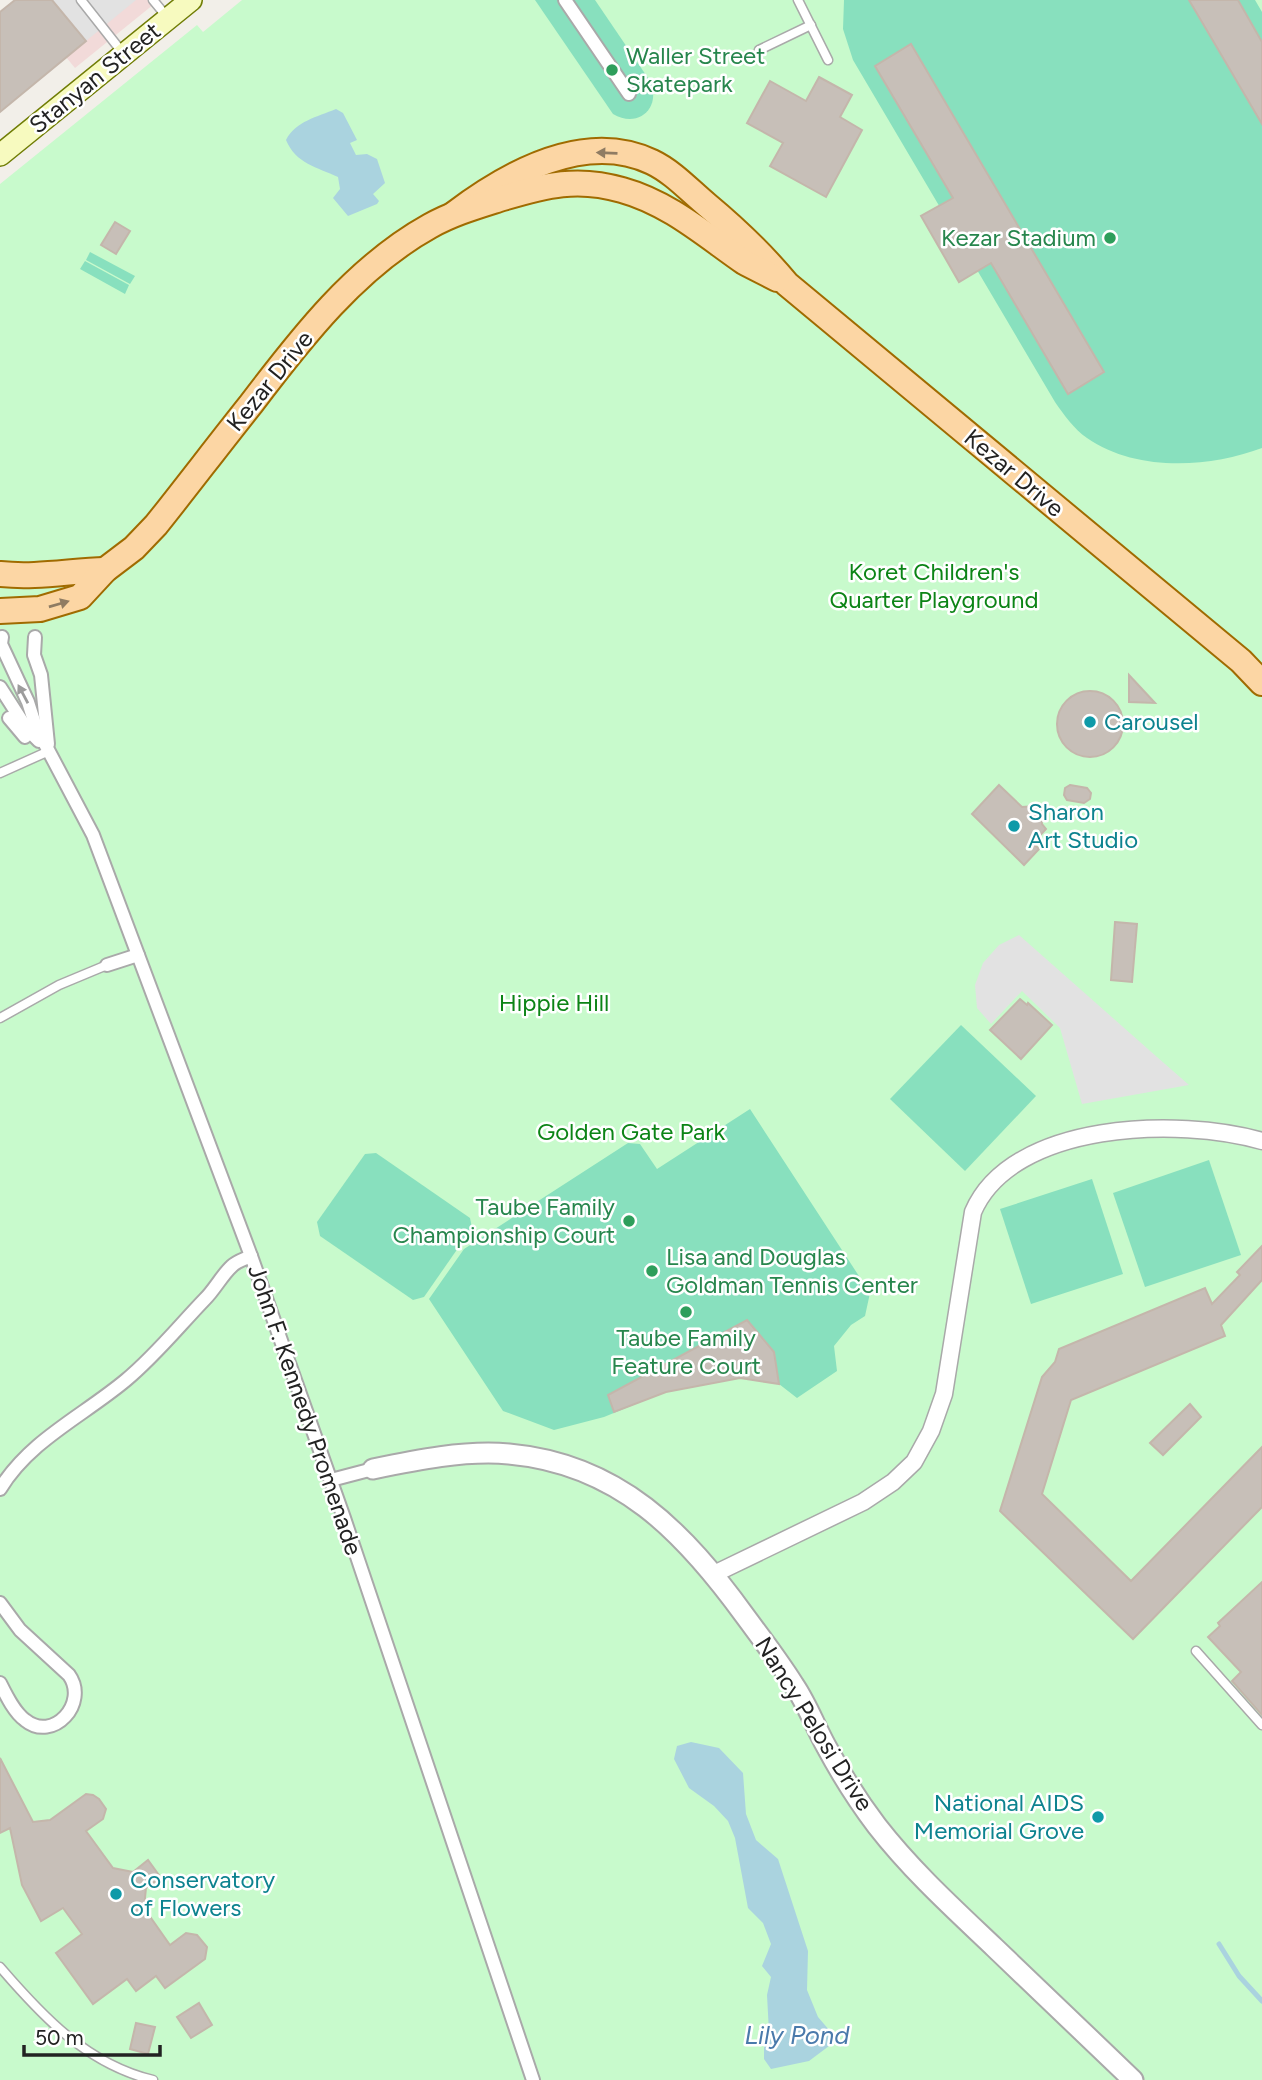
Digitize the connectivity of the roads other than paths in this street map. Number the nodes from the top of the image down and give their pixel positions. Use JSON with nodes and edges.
{"nodes":[{"id":1,"x":80,"y":0,"type":"edge"},
{"id":2,"x":153,"y":0,"type":"edge"},
{"id":3,"x":191,"y":0,"type":"edge"},
{"id":4,"x":565,"y":0,"type":"edge"},
{"id":5,"x":798,"y":0,"type":"edge"},
{"id":6,"x":168,"y":18,"type":"junction"},
{"id":7,"x":810,"y":25,"type":"junction"},
{"id":8,"x":759,"y":50,"type":"dead end"},
{"id":9,"x":124,"y":55,"type":"junction"},
{"id":10,"x":828,"y":60,"type":"dead end"},
{"id":11,"x":629,"y":94,"type":"dead end"},
{"id":12,"x":0,"y":155,"type":"edge"},
{"id":13,"x":651,"y":162,"type":"junction"},
{"id":14,"x":560,"y":183,"type":"junction"},
{"id":15,"x":454,"y":214,"type":"junction"},
{"id":16,"x":717,"y":241,"type":"junction"},
{"id":17,"x":787,"y":284,"type":"junction"},
{"id":18,"x":105,"y":570,"type":"junction"},
{"id":19,"x":0,"y":574,"type":"edge"},
{"id":20,"x":0,"y":611,"type":"edge"},
{"id":21,"x":2,"y":637,"type":"edge"},
{"id":22,"x":35,"y":637,"type":"dead end"},
{"id":23,"x":1251,"y":667,"type":"edge"},
{"id":24,"x":1262,"y":683,"type":"edge"},
{"id":25,"x":0,"y":687,"type":"edge"},
{"id":26,"x":9,"y":718,"type":"dead end"},
{"id":27,"x":49,"y":751,"type":"junction"},
{"id":28,"x":0,"y":773,"type":"edge"},
{"id":29,"x":138,"y":955,"type":"junction"},
{"id":30,"x":107,"y":965,"type":"joint"},
{"id":31,"x":0,"y":1018,"type":"edge"},
{"id":32,"x":1262,"y":1141,"type":"edge"},
{"id":33,"x":251,"y":1256,"type":"junction"},
{"id":34,"x":373,"y":1469,"type":"joint"},
{"id":35,"x":331,"y":1480,"type":"junction"},
{"id":36,"x":0,"y":1489,"type":"edge"},
{"id":37,"x":714,"y":1574,"type":"junction"},
{"id":38,"x":0,"y":1603,"type":"edge"},
{"id":39,"x":1196,"y":1651,"type":"dead end"},
{"id":40,"x":0,"y":1683,"type":"edge"},
{"id":41,"x":1262,"y":1725,"type":"edge"},
{"id":42,"x":0,"y":1967,"type":"edge"},
{"id":43,"x":153,"y":2080,"type":"edge"},
{"id":44,"x":533,"y":2080,"type":"edge"},
{"id":45,"x":1133,"y":2080,"type":"edge"}],
"edges":[{"from":1,"to":9,"type":"lane"},
{"from":2,"to":6,"type":"lane"},
{"from":3,"to":6,"type":"main road","name":"Stanyan Street"},
{"from":4,"to":11,"type":"street"},
{"from":5,"to":7,"type":"lane"},
{"from":6,"to":9,"type":"main road","name":"Stanyan Street"},
{"from":7,"to":8,"type":"lane"},
{"from":7,"to":10,"type":"lane"},
{"from":9,"to":12,"type":"main road","name":"Stanyan Street"},
{"from":13,"to":14,"type":"main road"},
{"from":13,"to":15,"type":"main road","name":"Kezar Drive","one_way":true},
{"from":13,"to":16,"type":"main road"},
{"from":13,"to":17,"type":"main road","name":"Kezar Drive"},
{"from":14,"to":15,"type":"main road","name":"Kezar Drive"},
{"from":14,"to":16,"type":"main road","name":"Kezar Drive"},
{"from":15,"to":18,"type":"main road","name":"Kezar Drive"},
{"from":16,"to":17,"type":"main road","name":"Kezar Drive"},
{"from":17,"to":23,"type":"main road","name":"Kezar Drive"},
{"from":18,"to":19,"type":"main road"},
{"from":20,"to":18,"type":"main road","name":"Kezar Drive","one_way":true},
{"from":27,"to":21,"type":"street","name":"John F. Kennedy Promenade","one_way":true},
{"from":22,"to":27,"type":"street","name":"John F. Kennedy Promenade"},
{"from":23,"to":24,"type":"main road","name":"Kezar Drive"},
{"from":25,"to":27,"type":"street","name":"John F. Kennedy Promenade"},
{"from":26,"to":27,"type":"street"},
{"from":27,"to":28,"type":"lane"},
{"from":27,"to":29,"type":"street","name":"John F. Kennedy Promenade"},
{"from":29,"to":30,"type":"street"},
{"from":29,"to":33,"type":"street","name":"John F. Kennedy Promenade"},
{"from":30,"to":31,"type":"lane"},
{"from":32,"to":37,"type":"street"},
{"from":33,"to":35,"type":"street","name":"John F. Kennedy Promenade"},
{"from":33,"to":36,"type":"street"},
{"from":34,"to":35,"type":"street","name":"Nancy Pelosi Drive"},
{"from":34,"to":37,"type":"street","name":"Nancy Pelosi Drive"},
{"from":35,"to":44,"type":"street","name":"John F. Kennedy Promenade"},
{"from":37,"to":45,"type":"street","name":"Nancy Pelosi Drive"},
{"from":38,"to":40,"type":"street"},
{"from":39,"to":41,"type":"lane"},
{"from":42,"to":43,"type":"lane"}]}
